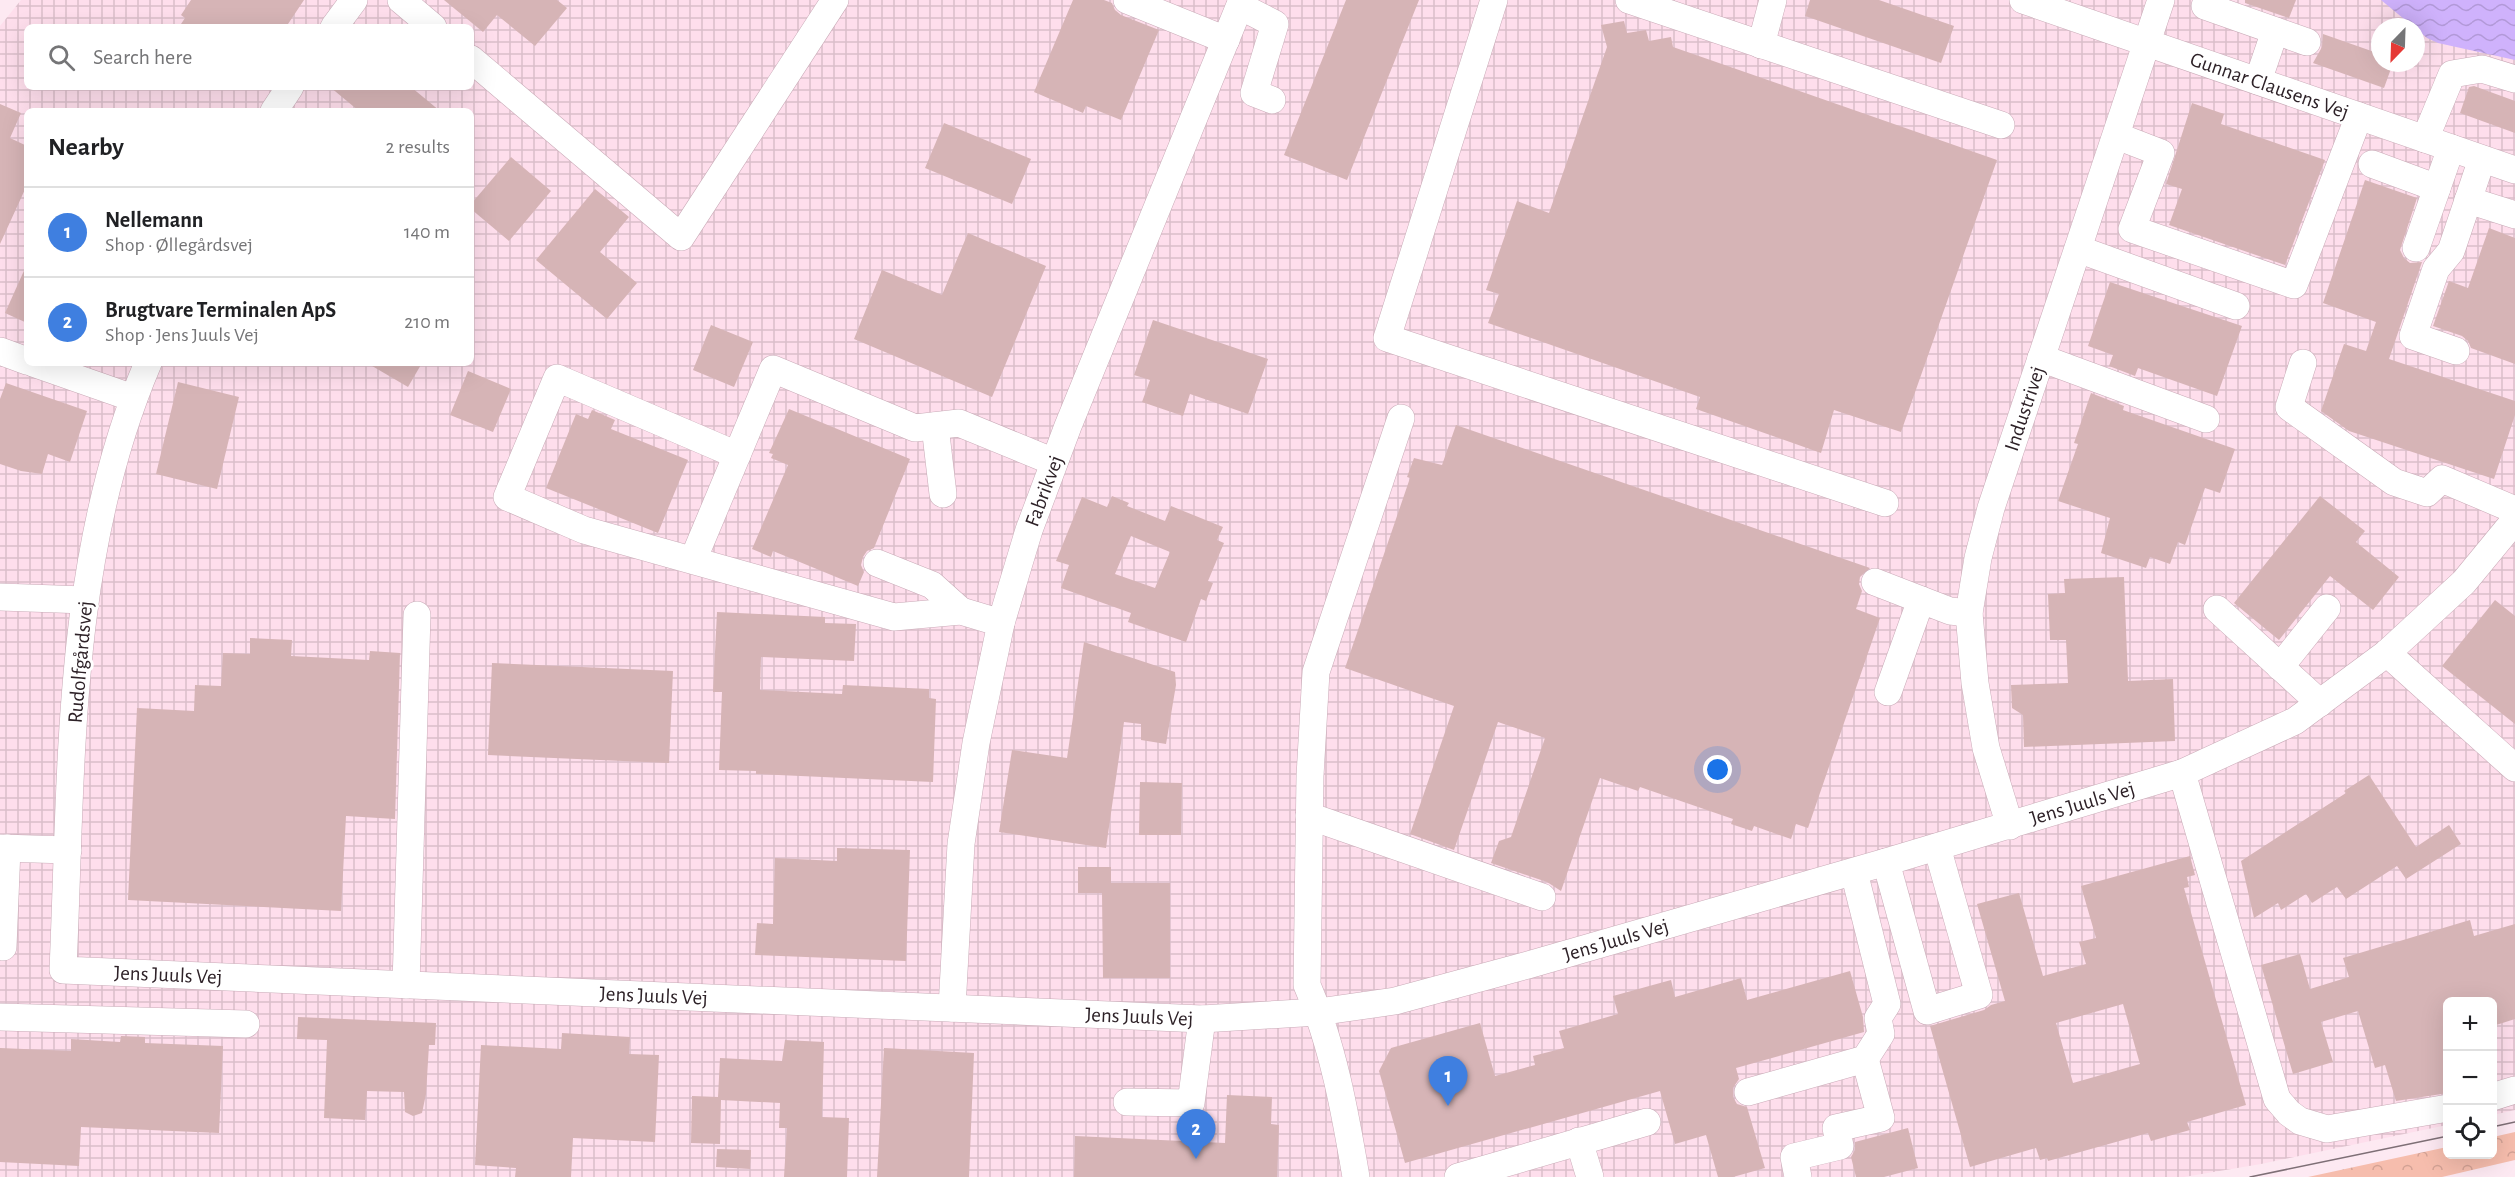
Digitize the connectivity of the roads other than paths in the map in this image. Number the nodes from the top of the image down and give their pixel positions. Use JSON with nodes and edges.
{"nodes":[{"id":1,"x":354,"y":0,"type":"edge"},
{"id":2,"x":401,"y":0,"type":"edge"},
{"id":3,"x":835,"y":0,"type":"edge"},
{"id":4,"x":1127,"y":0,"type":"edge"},
{"id":5,"x":1494,"y":0,"type":"edge"},
{"id":6,"x":1629,"y":0,"type":"edge"},
{"id":7,"x":1773,"y":0,"type":"edge"},
{"id":8,"x":2023,"y":0,"type":"edge"},
{"id":9,"x":2161,"y":0,"type":"edge"},
{"id":10,"x":1241,"y":3,"type":"edge"},
{"id":11,"x":2205,"y":6,"type":"dead end"},
{"id":12,"x":336,"y":24,"type":"edge"},
{"id":13,"x":429,"y":24,"type":"edge"},
{"id":14,"x":2275,"y":31,"type":"junction"},
{"id":15,"x":1226,"y":40,"type":"junction"},
{"id":16,"x":2307,"y":42,"type":"dead end"},
{"id":17,"x":2148,"y":43,"type":"junction"},
{"id":18,"x":1761,"y":45,"type":"junction"},
{"id":19,"x":474,"y":62,"type":"edge"},
{"id":20,"x":2515,"y":79,"type":"edge"},
{"id":21,"x":2258,"y":81,"type":"junction"},
{"id":22,"x":288,"y":90,"type":"edge"},
{"id":23,"x":1272,"y":99,"type":"dead end"},
{"id":24,"x":276,"y":108,"type":"edge"},
{"id":25,"x":2359,"y":116,"type":"junction"},
{"id":26,"x":2001,"y":125,"type":"dead end"},
{"id":27,"x":2116,"y":136,"type":"junction"},
{"id":28,"x":2425,"y":139,"type":"junction"},
{"id":29,"x":2451,"y":148,"type":"junction"},
{"id":30,"x":2482,"y":159,"type":"junction"},
{"id":31,"x":2372,"y":164,"type":"dead end"},
{"id":32,"x":2515,"y":170,"type":"edge"},
{"id":33,"x":2437,"y":188,"type":"junction"},
{"id":34,"x":2468,"y":200,"type":"junction"},
{"id":35,"x":2515,"y":215,"type":"edge"},
{"id":36,"x":2416,"y":248,"type":"dead end"},
{"id":37,"x":2078,"y":249,"type":"junction"},
{"id":38,"x":2236,"y":306,"type":"dead end"},
{"id":39,"x":0,"y":351,"type":"edge"},
{"id":40,"x":2456,"y":351,"type":"dead end"},
{"id":41,"x":2041,"y":358,"type":"junction"},
{"id":42,"x":24,"y":360,"type":"edge"},
{"id":43,"x":2303,"y":363,"type":"dead end"},
{"id":44,"x":42,"y":366,"type":"edge"},
{"id":45,"x":147,"y":366,"type":"edge"},
{"id":46,"x":133,"y":398,"type":"junction"},
{"id":47,"x":1401,"y":418,"type":"dead end"},
{"id":48,"x":2206,"y":419,"type":"dead end"},
{"id":49,"x":935,"y":426,"type":"junction"},
{"id":50,"x":737,"y":454,"type":"junction"},
{"id":51,"x":1054,"y":462,"type":"junction"},
{"id":52,"x":943,"y":494,"type":"dead end"},
{"id":53,"x":1885,"y":503,"type":"dead end"},
{"id":54,"x":2515,"y":510,"type":"edge"},
{"id":55,"x":2510,"y":538,"type":"edge"},
{"id":56,"x":693,"y":560,"type":"junction"},
{"id":57,"x":877,"y":563,"type":"dead end"},
{"id":58,"x":1875,"y":582,"type":"dead end"},
{"id":59,"x":0,"y":597,"type":"edge"},
{"id":60,"x":85,"y":600,"type":"junction"},
{"id":61,"x":1921,"y":600,"type":"junction"},
{"id":62,"x":2327,"y":608,"type":"dead end"},
{"id":63,"x":2217,"y":609,"type":"dead end"},
{"id":64,"x":961,"y":611,"type":"junction"},
{"id":65,"x":1970,"y":612,"type":"junction"},
{"id":66,"x":417,"y":615,"type":"dead end"},
{"id":67,"x":1001,"y":623,"type":"junction"},
{"id":68,"x":2387,"y":653,"type":"junction"},
{"id":69,"x":2280,"y":667,"type":"junction"},
{"id":70,"x":1888,"y":692,"type":"dead end"},
{"id":71,"x":2320,"y":704,"type":"junction"},
{"id":72,"x":2515,"y":768,"type":"edge"},
{"id":73,"x":2182,"y":773,"type":"junction"},
{"id":74,"x":1309,"y":816,"type":"junction"},
{"id":75,"x":2010,"y":825,"type":"junction"},
{"id":76,"x":1937,"y":847,"type":"junction"},
{"id":77,"x":3,"y":848,"type":"edge"},
{"id":78,"x":68,"y":850,"type":"junction"},
{"id":79,"x":1886,"y":862,"type":"junction"},
{"id":80,"x":1854,"y":872,"type":"junction"},
{"id":81,"x":1542,"y":897,"type":"dead end"},
{"id":82,"x":3,"y":947,"type":"dead end"},
{"id":83,"x":63,"y":970,"type":"joint"},
{"id":84,"x":406,"y":985,"type":"junction"},
{"id":85,"x":952,"y":1008,"type":"junction"},
{"id":86,"x":1318,"y":1012,"type":"junction"},
{"id":87,"x":0,"y":1017,"type":"edge"},
{"id":88,"x":1202,"y":1019,"type":"junction"},
{"id":89,"x":246,"y":1024,"type":"dead end"},
{"id":90,"x":1865,"y":1059,"type":"junction"},
{"id":91,"x":2515,"y":1090,"type":"edge"},
{"id":92,"x":1748,"y":1092,"type":"dead end"},
{"id":93,"x":2497,"y":1096,"type":"edge"},
{"id":94,"x":1127,"y":1102,"type":"dead end"},
{"id":95,"x":2443,"y":1109,"type":"edge"},
{"id":96,"x":1647,"y":1122,"type":"dead end"},
{"id":97,"x":1348,"y":1131,"type":"junction"},
{"id":98,"x":1579,"y":1141,"type":"junction"},
{"id":99,"x":1356,"y":1177,"type":"edge"},
{"id":100,"x":1367,"y":1177,"type":"edge"},
{"id":101,"x":1458,"y":1177,"type":"edge"},
{"id":102,"x":1590,"y":1177,"type":"edge"},
{"id":103,"x":1798,"y":1177,"type":"edge"}],
"edges":[{"from":1,"to":12,"type":"street"},
{"from":2,"to":13,"type":"street"},
{"from":3,"to":19,"type":"street"},
{"from":4,"to":15,"type":"street"},
{"from":5,"to":53,"type":"street"},
{"from":6,"to":18,"type":"street"},
{"from":7,"to":18,"type":"street"},
{"from":8,"to":17,"type":"street","name":"Gunnar Clausens Vej"},
{"from":9,"to":17,"type":"street","name":"Industrivej"},
{"from":10,"to":15,"type":"street","name":"Fabrikvej"},
{"from":10,"to":23,"type":"street"},
{"from":11,"to":14,"type":"street"},
{"from":14,"to":16,"type":"street"},
{"from":14,"to":21,"type":"street"},
{"from":15,"to":51,"type":"street","name":"Fabrikvej"},
{"from":17,"to":21,"type":"street","name":"Gunnar Clausens Vej"},
{"from":17,"to":27,"type":"street","name":"Industrivej"},
{"from":18,"to":26,"type":"street"},
{"from":20,"to":28,"type":"street"},
{"from":21,"to":25,"type":"street","name":"Gunnar Clausens Vej"},
{"from":22,"to":24,"type":"street"},
{"from":25,"to":27,"type":"street"},
{"from":25,"to":28,"type":"street","name":"Gunnar Clausens Vej"},
{"from":27,"to":37,"type":"street","name":"Industrivej"},
{"from":28,"to":29,"type":"street","name":"Gunnar Clausens Vej"},
{"from":29,"to":30,"type":"street","name":"Gunnar Clausens Vej"},
{"from":29,"to":33,"type":"street"},
{"from":30,"to":32,"type":"street","name":"Gunnar Clausens Vej"},
{"from":30,"to":34,"type":"street"},
{"from":31,"to":33,"type":"street"},
{"from":33,"to":36,"type":"street"},
{"from":34,"to":35,"type":"street"},
{"from":34,"to":40,"type":"street"},
{"from":37,"to":38,"type":"street"},
{"from":37,"to":41,"type":"street","name":"Industrivej"},
{"from":39,"to":42,"type":"street"},
{"from":41,"to":48,"type":"street"},
{"from":41,"to":65,"type":"street","name":"Industrivej"},
{"from":43,"to":54,"type":"street"},
{"from":44,"to":46,"type":"street"},
{"from":45,"to":46,"type":"street","name":"Rudolfgårdsvej"},
{"from":46,"to":60,"type":"street","name":"Rudolfgårdsvej"},
{"from":47,"to":74,"type":"street"},
{"from":49,"to":50,"type":"street"},
{"from":49,"to":51,"type":"street"},
{"from":49,"to":52,"type":"street"},
{"from":50,"to":56,"type":"street"},
{"from":50,"to":56,"type":"street"},
{"from":51,"to":67,"type":"street","name":"Fabrikvej"},
{"from":55,"to":68,"type":"street","name":"Jens Juuls Vej"},
{"from":56,"to":64,"type":"street"},
{"from":57,"to":64,"type":"street"},
{"from":58,"to":61,"type":"street"},
{"from":59,"to":60,"type":"street"},
{"from":60,"to":78,"type":"street","name":"Rudolfgårdsvej"},
{"from":61,"to":65,"type":"street"},
{"from":61,"to":70,"type":"street"},
{"from":62,"to":69,"type":"street"},
{"from":63,"to":69,"type":"street"},
{"from":64,"to":67,"type":"street"},
{"from":65,"to":75,"type":"street","name":"Industrivej"},
{"from":66,"to":84,"type":"street"},
{"from":67,"to":85,"type":"street","name":"Fabrikvej"},
{"from":68,"to":71,"type":"street","name":"Jens Juuls Vej"},
{"from":68,"to":72,"type":"street"},
{"from":69,"to":71,"type":"street"},
{"from":71,"to":73,"type":"street","name":"Jens Juuls Vej"},
{"from":73,"to":75,"type":"street","name":"Jens Juuls Vej"},
{"from":73,"to":95,"type":"street"},
{"from":74,"to":81,"type":"street"},
{"from":74,"to":86,"type":"street"},
{"from":75,"to":76,"type":"street","name":"Jens Juuls Vej"},
{"from":76,"to":79,"type":"street","name":"Jens Juuls Vej"},
{"from":76,"to":79,"type":"street"},
{"from":77,"to":78,"type":"street"},
{"from":77,"to":82,"type":"street"},
{"from":78,"to":83,"type":"street","name":"Rudolfgårdsvej"},
{"from":79,"to":80,"type":"street","name":"Jens Juuls Vej"},
{"from":80,"to":86,"type":"street","name":"Jens Juuls Vej"},
{"from":80,"to":90,"type":"street"},
{"from":83,"to":84,"type":"street","name":"Jens Juuls Vej"},
{"from":84,"to":85,"type":"street","name":"Jens Juuls Vej"},
{"from":85,"to":88,"type":"street","name":"Jens Juuls Vej"},
{"from":86,"to":88,"type":"street","name":"Jens Juuls Vej"},
{"from":86,"to":97,"type":"street"},
{"from":87,"to":89,"type":"street"},
{"from":88,"to":94,"type":"street"},
{"from":90,"to":92,"type":"street"},
{"from":90,"to":103,"type":"street"},
{"from":91,"to":93,"type":"street"},
{"from":96,"to":98,"type":"street"},
{"from":97,"to":99,"type":"street"},
{"from":97,"to":100,"type":"street"},
{"from":98,"to":101,"type":"street"},
{"from":98,"to":102,"type":"street"}]}
